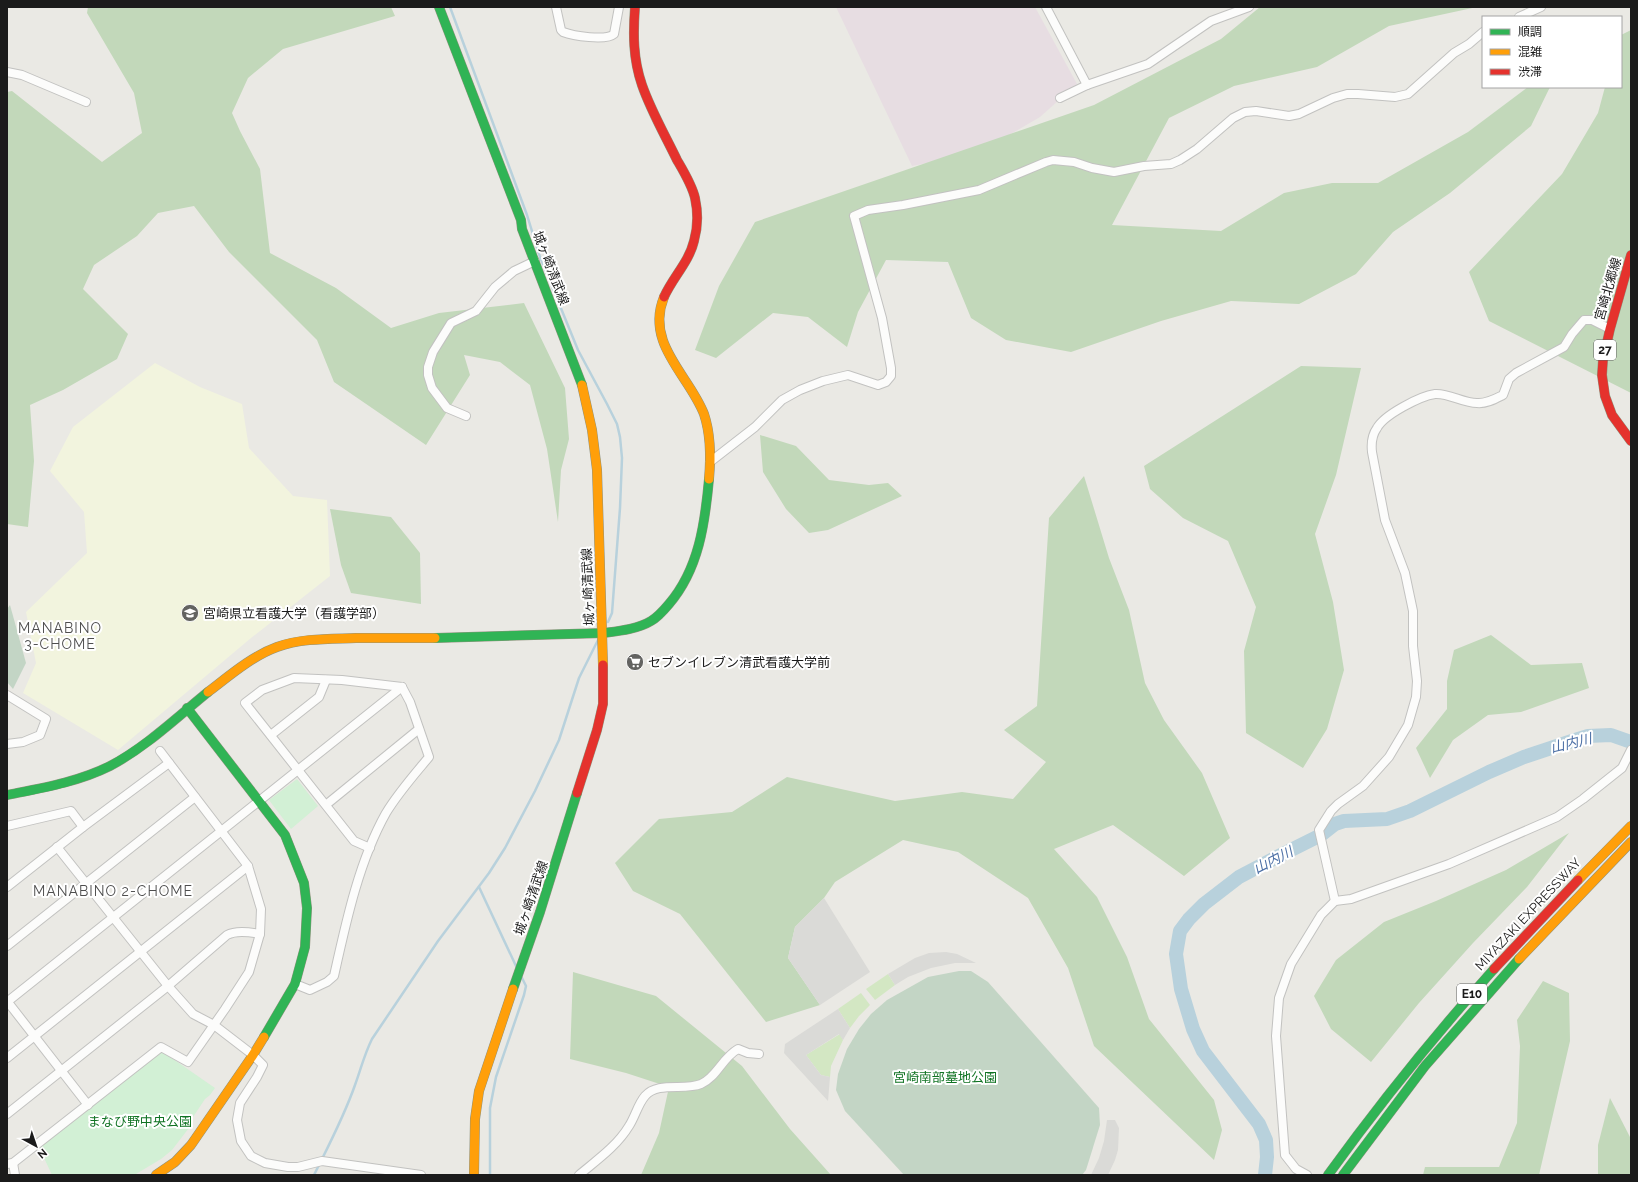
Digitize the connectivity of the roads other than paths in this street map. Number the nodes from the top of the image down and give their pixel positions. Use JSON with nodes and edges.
{"nodes":[{"id":1,"x":438,"y":7,"type":"edge"},
{"id":2,"x":556,"y":7,"type":"edge"},
{"id":3,"x":619,"y":7,"type":"edge"},
{"id":4,"x":635,"y":7,"type":"edge"},
{"id":5,"x":1046,"y":7,"type":"edge"},
{"id":6,"x":1249,"y":7,"type":"edge"},
{"id":7,"x":1541,"y":7,"type":"edge"},
{"id":8,"x":1521,"y":16,"type":"edge"},
{"id":9,"x":1482,"y":33,"type":"edge"},
{"id":10,"x":7,"y":72,"type":"edge"},
{"id":11,"x":1087,"y":85,"type":"junction"},
{"id":12,"x":1060,"y":98,"type":"dead end"},
{"id":13,"x":86,"y":102,"type":"dead end"},
{"id":14,"x":1631,"y":255,"type":"edge"},
{"id":15,"x":535,"y":261,"type":"junction"},
{"id":16,"x":1610,"y":329,"type":"junction"},
{"id":17,"x":466,"y":416,"type":"dead end"},
{"id":18,"x":1631,"y":441,"type":"edge"},
{"id":19,"x":710,"y":462,"type":"junction"},
{"id":20,"x":603,"y":636,"type":"junction"},
{"id":21,"x":326,"y":680,"type":"junction"},
{"id":22,"x":402,"y":687,"type":"junction"},
{"id":23,"x":7,"y":695,"type":"edge"},
{"id":24,"x":187,"y":708,"type":"junction"},
{"id":25,"x":419,"y":729,"type":"junction"},
{"id":26,"x":271,"y":735,"type":"junction"},
{"id":27,"x":7,"y":744,"type":"edge"},
{"id":28,"x":1631,"y":750,"type":"edge"},
{"id":29,"x":160,"y":751,"type":"dead end"},
{"id":30,"x":169,"y":763,"type":"junction"},
{"id":31,"x":299,"y":770,"type":"junction"},
{"id":32,"x":7,"y":795,"type":"edge"},
{"id":33,"x":195,"y":797,"type":"junction"},
{"id":34,"x":260,"y":801,"type":"junction"},
{"id":35,"x":326,"y":804,"type":"junction"},
{"id":36,"x":7,"y":826,"type":"edge"},
{"id":37,"x":1631,"y":826,"type":"edge"},
{"id":38,"x":84,"y":827,"type":"junction"},
{"id":39,"x":222,"y":831,"type":"junction"},
{"id":40,"x":1631,"y":842,"type":"edge"},
{"id":41,"x":57,"y":848,"type":"junction"},
{"id":42,"x":370,"y":848,"type":"junction"},
{"id":43,"x":248,"y":866,"type":"junction"},
{"id":44,"x":87,"y":883,"type":"junction"},
{"id":45,"x":7,"y":887,"type":"edge"},
{"id":46,"x":1335,"y":901,"type":"junction"},
{"id":47,"x":113,"y":917,"type":"junction"},
{"id":48,"x":260,"y":934,"type":"junction"},
{"id":49,"x":7,"y":946,"type":"edge"},
{"id":50,"x":141,"y":952,"type":"junction"},
{"id":51,"x":295,"y":984,"type":"junction"},
{"id":52,"x":168,"y":986,"type":"junction"},
{"id":53,"x":7,"y":1002,"type":"edge"},
{"id":54,"x":214,"y":1025,"type":"junction"},
{"id":55,"x":34,"y":1037,"type":"junction"},
{"id":56,"x":254,"y":1054,"type":"junction"},
{"id":57,"x":759,"y":1054,"type":"dead end"},
{"id":58,"x":7,"y":1058,"type":"edge"},
{"id":59,"x":61,"y":1070,"type":"junction"},
{"id":60,"x":88,"y":1105,"type":"junction"},
{"id":61,"x":7,"y":1114,"type":"edge"},
{"id":62,"x":10,"y":1164,"type":"edge"},
{"id":63,"x":15,"y":1175,"type":"edge"},
{"id":64,"x":156,"y":1175,"type":"edge"},
{"id":65,"x":421,"y":1175,"type":"edge"},
{"id":66,"x":474,"y":1175,"type":"edge"},
{"id":67,"x":579,"y":1175,"type":"edge"},
{"id":68,"x":1307,"y":1175,"type":"edge"},
{"id":69,"x":1328,"y":1175,"type":"edge"},
{"id":70,"x":1343,"y":1175,"type":"edge"}],
"edges":[{"from":1,"to":15,"type":"main road","name":"城ヶ崎清武線"},
{"from":2,"to":3,"type":"street"},
{"from":4,"to":19,"type":"main road"},
{"from":5,"to":11,"type":"street"},
{"from":6,"to":11,"type":"street"},
{"from":7,"to":8,"type":"street"},
{"from":9,"to":19,"type":"street"},
{"from":10,"to":13,"type":"street"},
{"from":11,"to":12,"type":"street"},
{"from":14,"to":16,"type":"main road","name":"宮崎北郷線","number":"27"},
{"from":15,"to":17,"type":"street"},
{"from":15,"to":20,"type":"main road","name":"城ヶ崎清武線"},
{"from":16,"to":18,"type":"main road","name":"宮崎北郷線","number":"27"},
{"from":16,"to":46,"type":"street"},
{"from":19,"to":20,"type":"main road"},
{"from":20,"to":24,"type":"main road"},
{"from":20,"to":66,"type":"main road","name":"城ヶ崎清武線"},
{"from":21,"to":22,"type":"street"},
{"from":21,"to":26,"type":"street"},
{"from":21,"to":26,"type":"street"},
{"from":22,"to":25,"type":"street"},
{"from":22,"to":31,"type":"street"},
{"from":23,"to":27,"type":"street"},
{"from":24,"to":32,"type":"main road"},
{"from":24,"to":34,"type":"main road"},
{"from":25,"to":35,"type":"street"},
{"from":25,"to":42,"type":"street"},
{"from":26,"to":31,"type":"street"},
{"from":28,"to":46,"type":"street"},
{"from":29,"to":30,"type":"street"},
{"from":30,"to":33,"type":"street"},
{"from":30,"to":38,"type":"street"},
{"from":31,"to":34,"type":"street"},
{"from":31,"to":35,"type":"street"},
{"from":33,"to":39,"type":"street"},
{"from":33,"to":44,"type":"street"},
{"from":34,"to":39,"type":"street"},
{"from":34,"to":51,"type":"main road"},
{"from":35,"to":42,"type":"street"},
{"from":36,"to":38,"type":"street"},
{"from":37,"to":69,"type":"main road","name":"MIYAZAKI EXPRESSWAY","number":"E10"},
{"from":38,"to":41,"type":"street"},
{"from":39,"to":43,"type":"street"},
{"from":39,"to":47,"type":"street"},
{"from":40,"to":70,"type":"main road","name":"MIYAZAKI EXPRESSWAY","number":"E10"},
{"from":41,"to":44,"type":"street"},
{"from":41,"to":45,"type":"street"},
{"from":42,"to":51,"type":"street"},
{"from":43,"to":48,"type":"street"},
{"from":43,"to":50,"type":"street"},
{"from":44,"to":47,"type":"street"},
{"from":44,"to":49,"type":"street"},
{"from":46,"to":68,"type":"street"},
{"from":47,"to":50,"type":"street"},
{"from":47,"to":53,"type":"street"},
{"from":48,"to":52,"type":"street"},
{"from":48,"to":54,"type":"street"},
{"from":50,"to":52,"type":"street"},
{"from":50,"to":55,"type":"street"},
{"from":51,"to":56,"type":"main road"},
{"from":52,"to":54,"type":"street"},
{"from":52,"to":59,"type":"street"},
{"from":53,"to":55,"type":"street"},
{"from":54,"to":56,"type":"street"},
{"from":54,"to":60,"type":"street"},
{"from":55,"to":58,"type":"street"},
{"from":55,"to":59,"type":"street"},
{"from":56,"to":64,"type":"main road"},
{"from":56,"to":65,"type":"street"},
{"from":57,"to":67,"type":"street"},
{"from":59,"to":60,"type":"street"},
{"from":59,"to":61,"type":"street"},
{"from":60,"to":62,"type":"street"},
{"from":62,"to":63,"type":"street"}]}
